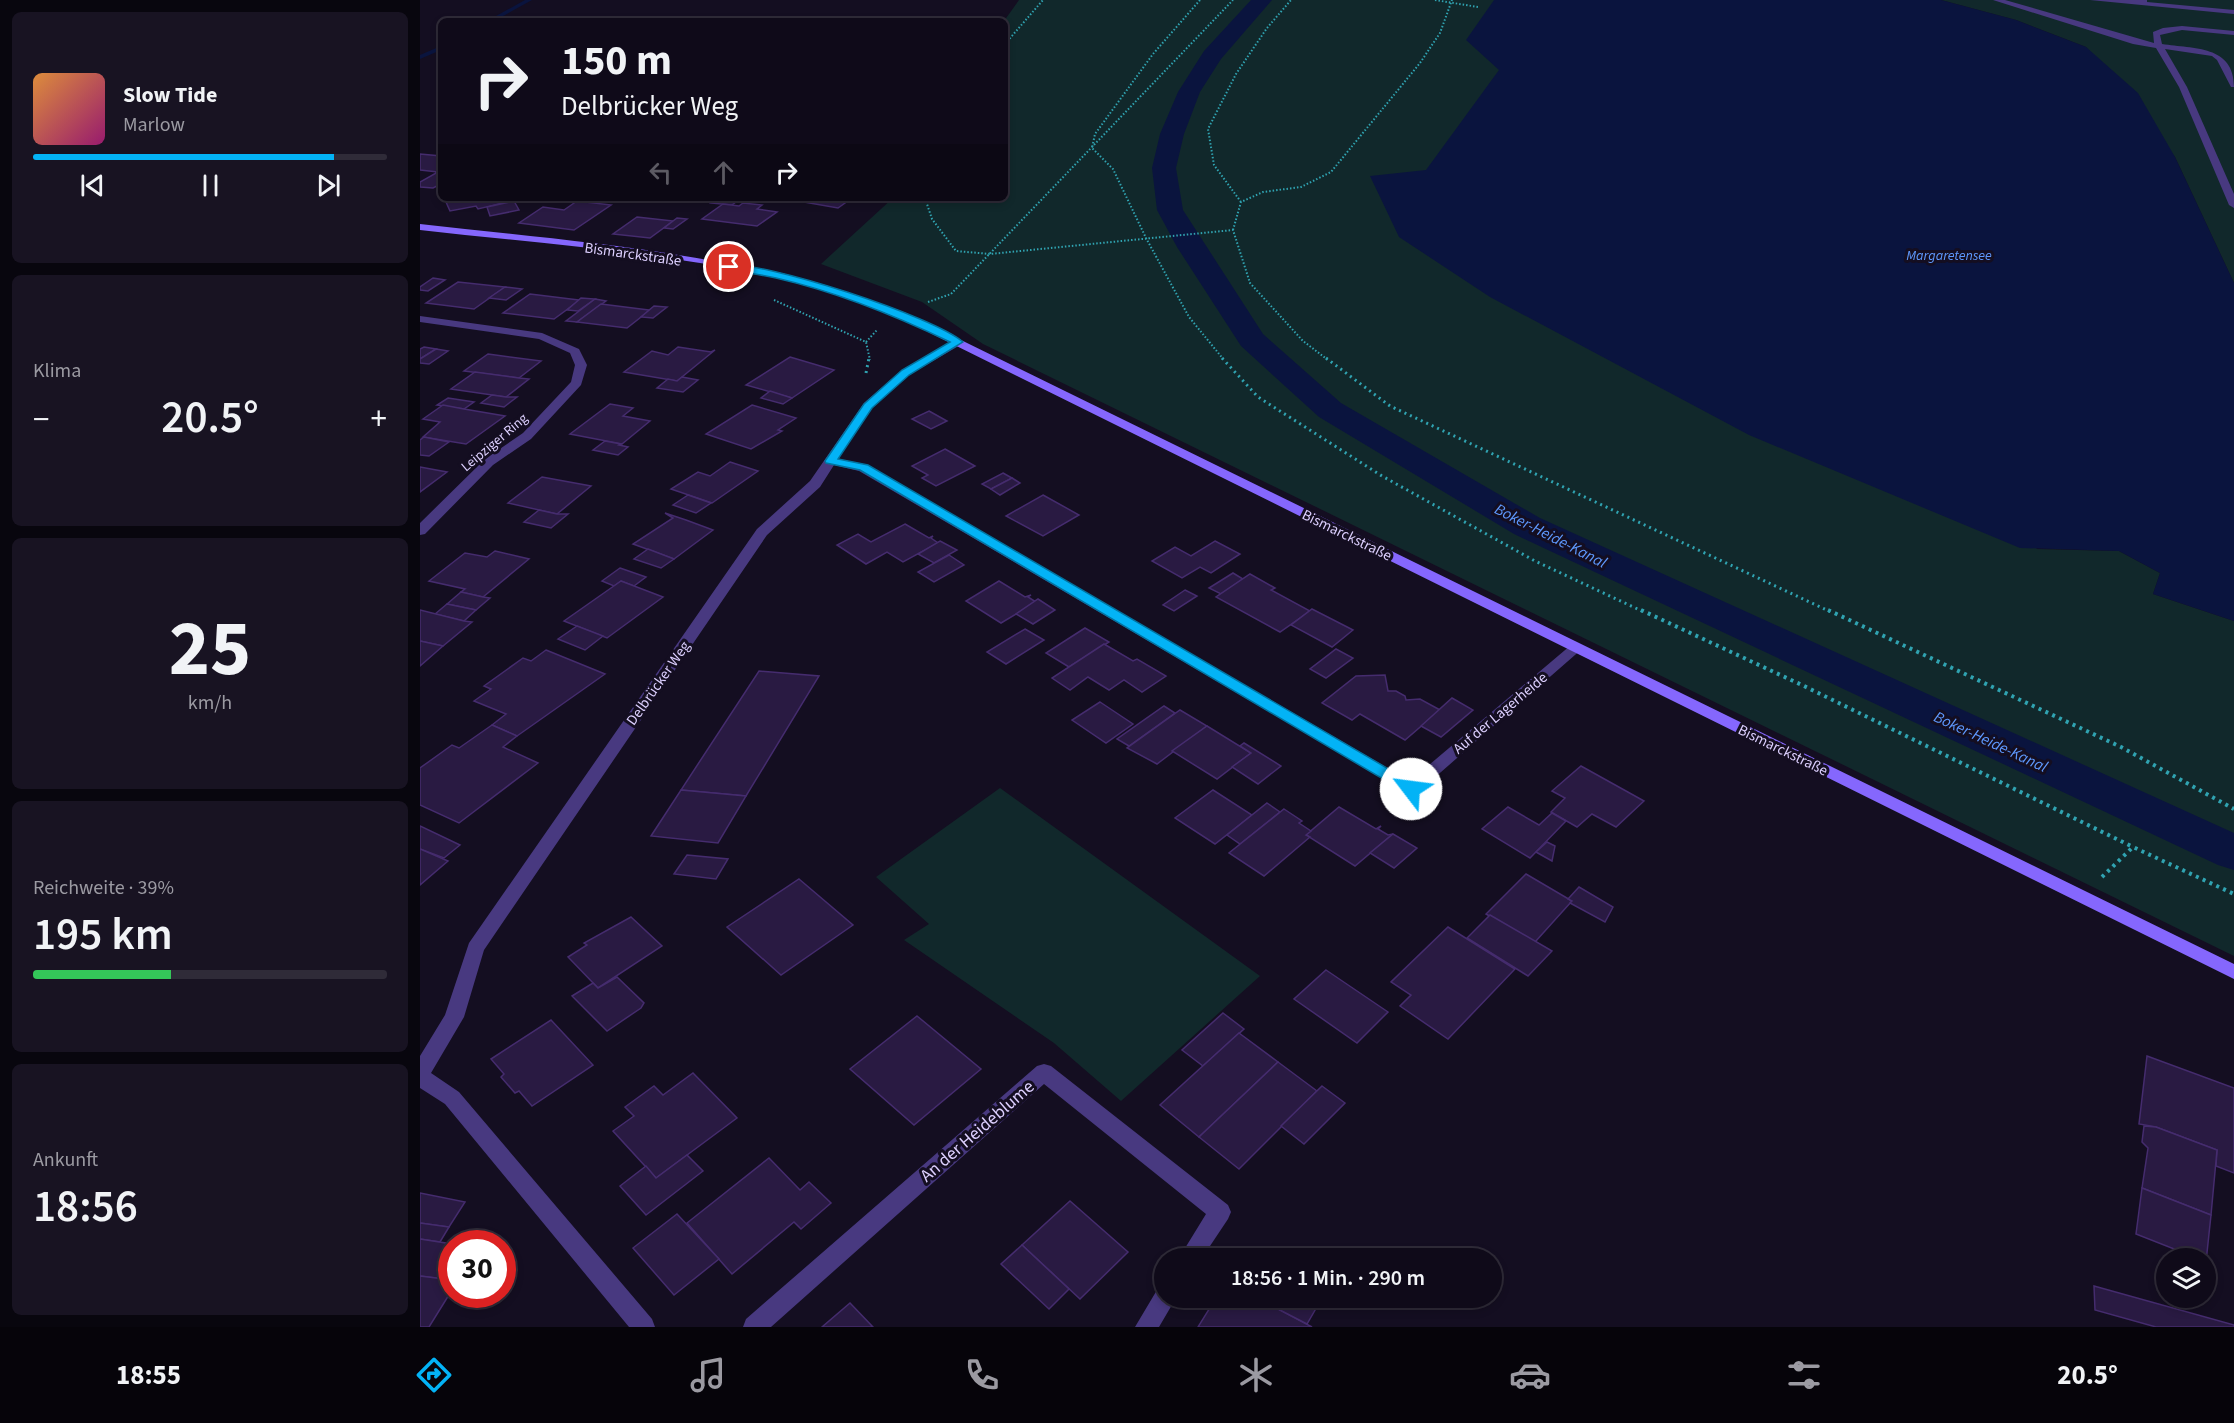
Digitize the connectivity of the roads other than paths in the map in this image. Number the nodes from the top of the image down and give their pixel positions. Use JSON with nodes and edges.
{"nodes":[{"id":1,"x":1997,"y":0,"type":"edge"},
{"id":2,"x":2094,"y":0,"type":"edge"},
{"id":3,"x":2143,"y":2,"type":"edge"},
{"id":4,"x":2234,"y":12,"type":"edge"},
{"id":5,"x":2234,"y":33,"type":"edge"},
{"id":6,"x":2160,"y":46,"type":"junction"},
{"id":7,"x":2234,"y":85,"type":"edge"},
{"id":8,"x":2234,"y":205,"type":"edge"},
{"id":9,"x":420,"y":226,"type":"edge"},
{"id":10,"x":420,"y":319,"type":"edge"},
{"id":11,"x":958,"y":342,"type":"junction"},
{"id":12,"x":831,"y":461,"type":"junction"},
{"id":13,"x":420,"y":531,"type":"edge"},
{"id":14,"x":1576,"y":648,"type":"junction"},
{"id":15,"x":2234,"y":972,"type":"edge"},
{"id":16,"x":420,"y":1076,"type":"edge"},
{"id":17,"x":1197,"y":1248,"type":"edge"},
{"id":18,"x":1158,"y":1308,"type":"edge"},
{"id":19,"x":644,"y":1327,"type":"edge"},
{"id":20,"x":754,"y":1327,"type":"edge"},
{"id":21,"x":1146,"y":1327,"type":"edge"}],
"edges":[{"from":1,"to":6,"type":"street"},
{"from":2,"to":3,"type":"street"},
{"from":3,"to":4,"type":"street"},
{"from":5,"to":6,"type":"street"},
{"from":6,"to":7,"type":"street"},
{"from":6,"to":8,"type":"street"},
{"from":9,"to":11,"type":"main road","name":"Bismarckstraße"},
{"from":10,"to":13,"type":"street","name":"Leipziger Ring"},
{"from":11,"to":12,"type":"street","name":"Delbrücker Weg"},
{"from":11,"to":14,"type":"main road","name":"Bismarckstraße"},
{"from":12,"to":14,"type":"street","name":"Auf der Lagerheide"},
{"from":12,"to":16,"type":"street","name":"Delbrücker Weg"},
{"from":14,"to":15,"type":"main road","name":"Bismarckstraße"},
{"from":16,"to":19,"type":"street"},
{"from":17,"to":20,"type":"street","name":"An der Heideblume"},
{"from":18,"to":21,"type":"street"}]}
